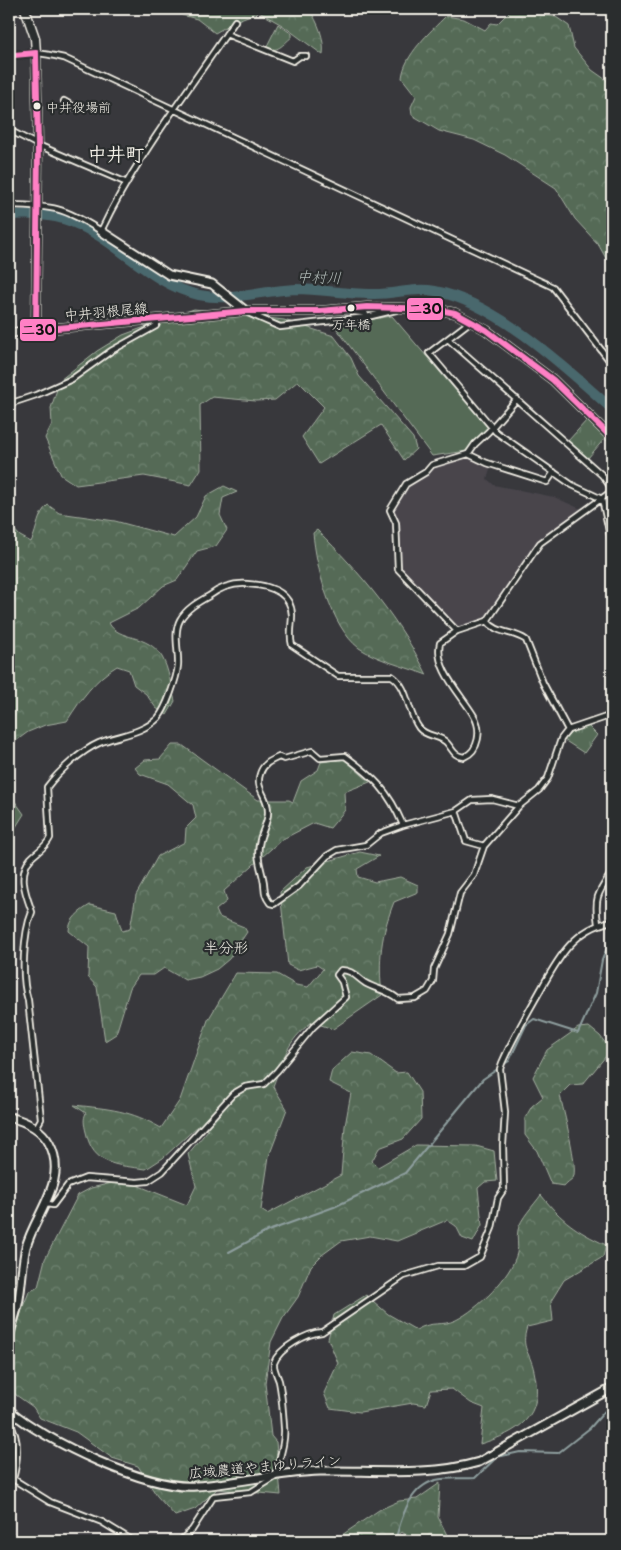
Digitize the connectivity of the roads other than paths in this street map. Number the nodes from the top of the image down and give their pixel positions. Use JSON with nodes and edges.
{"nodes":[{"id":1,"x":25,"y":9,"type":"edge"},
{"id":2,"x":235,"y":21,"type":"dead end"},
{"id":3,"x":226,"y":34,"type":"junction"},
{"id":4,"x":36,"y":53,"type":"junction"},
{"id":5,"x":306,"y":56,"type":"dead end"},
{"id":6,"x":9,"y":58,"type":"edge"},
{"id":7,"x":64,"y":101,"type":"dead end"},
{"id":8,"x":76,"y":108,"type":"dead end"},
{"id":9,"x":175,"y":109,"type":"junction"},
{"id":10,"x":9,"y":130,"type":"edge"},
{"id":11,"x":38,"y":145,"type":"junction"},
{"id":12,"x":127,"y":183,"type":"junction"},
{"id":13,"x":9,"y":205,"type":"edge"},
{"id":14,"x":37,"y":208,"type":"junction"},
{"id":15,"x":101,"y":231,"type":"junction"},
{"id":16,"x":350,"y":308,"type":"junction"},
{"id":17,"x":407,"y":308,"type":"junction"},
{"id":18,"x":246,"y":311,"type":"junction"},
{"id":19,"x":367,"y":317,"type":"junction"},
{"id":20,"x":159,"y":319,"type":"junction"},
{"id":21,"x":472,"y":321,"type":"junction"},
{"id":22,"x":36,"y":330,"type":"junction"},
{"id":23,"x":9,"y":333,"type":"edge"},
{"id":24,"x":448,"y":339,"type":"junction"},
{"id":25,"x":612,"y":364,"type":"edge"},
{"id":26,"x":517,"y":399,"type":"junction"},
{"id":27,"x":9,"y":404,"type":"edge"},
{"id":28,"x":492,"y":428,"type":"junction"},
{"id":29,"x":612,"y":438,"type":"edge"},
{"id":30,"x":468,"y":454,"type":"junction"},
{"id":31,"x":554,"y":472,"type":"junction"},
{"id":32,"x":612,"y":490,"type":"edge"},
{"id":33,"x":602,"y":499,"type":"junction"},
{"id":34,"x":612,"y":544,"type":"edge"},
{"id":35,"x":487,"y":621,"type":"junction"},
{"id":36,"x":457,"y":631,"type":"junction"},
{"id":37,"x":612,"y":715,"type":"edge"},
{"id":38,"x":568,"y":730,"type":"junction"},
{"id":39,"x":519,"y":806,"type":"junction"},
{"id":40,"x":456,"y":811,"type":"junction"},
{"id":41,"x":403,"y":824,"type":"junction"},
{"id":42,"x":484,"y":846,"type":"junction"},
{"id":43,"x":612,"y":872,"type":"edge"},
{"id":44,"x":612,"y":922,"type":"edge"},
{"id":45,"x":598,"y":924,"type":"junction"},
{"id":46,"x":9,"y":1117,"type":"edge"},
{"id":47,"x":36,"y":1128,"type":"junction"},
{"id":48,"x":46,"y":1204,"type":"junction"},
{"id":49,"x":9,"y":1336,"type":"edge"},
{"id":50,"x":612,"y":1388,"type":"edge"},
{"id":51,"x":9,"y":1410,"type":"edge"},
{"id":52,"x":9,"y":1424,"type":"edge"},
{"id":53,"x":275,"y":1477,"type":"junction"},
{"id":54,"x":133,"y":1541,"type":"edge"},
{"id":55,"x":180,"y":1541,"type":"edge"}],
"edges":[{"from":1,"to":4,"type":"main road"},
{"from":2,"to":3,"type":"street"},
{"from":3,"to":5,"type":"street"},
{"from":3,"to":9,"type":"street"},
{"from":4,"to":6,"type":"street"},
{"from":4,"to":9,"type":"street"},
{"from":4,"to":11,"type":"main road"},
{"from":7,"to":8,"type":"street"},
{"from":9,"to":12,"type":"street"},
{"from":9,"to":25,"type":"street"},
{"from":10,"to":11,"type":"street"},
{"from":11,"to":12,"type":"street"},
{"from":11,"to":14,"type":"main road"},
{"from":12,"to":15,"type":"street"},
{"from":13,"to":14,"type":"street"},
{"from":14,"to":15,"type":"street"},
{"from":14,"to":22,"type":"main road"},
{"from":15,"to":18,"type":"street"},
{"from":16,"to":17,"type":"street","name":"中井羽根尾線"},
{"from":16,"to":18,"type":"street","name":"中井羽根尾線"},
{"from":16,"to":19,"type":"street"},
{"from":17,"to":19,"type":"street"},
{"from":17,"to":21,"type":"street","name":"中井羽根尾線"},
{"from":18,"to":19,"type":"street"},
{"from":18,"to":20,"type":"street","name":"中井羽根尾線"},
{"from":20,"to":22,"type":"street","name":"中井羽根尾線"},
{"from":20,"to":27,"type":"street"},
{"from":21,"to":24,"type":"street"},
{"from":21,"to":29,"type":"street","name":"中井羽根尾線"},
{"from":22,"to":23,"type":"main road"},
{"from":24,"to":26,"type":"street"},
{"from":24,"to":28,"type":"street"},
{"from":26,"to":28,"type":"street"},
{"from":26,"to":32,"type":"street"},
{"from":28,"to":30,"type":"street"},
{"from":28,"to":31,"type":"street"},
{"from":30,"to":31,"type":"street"},
{"from":30,"to":36,"type":"street"},
{"from":31,"to":33,"type":"street"},
{"from":32,"to":33,"type":"street"},
{"from":33,"to":34,"type":"street"},
{"from":33,"to":35,"type":"street"},
{"from":35,"to":36,"type":"street"},
{"from":35,"to":38,"type":"street"},
{"from":36,"to":47,"type":"street"},
{"from":37,"to":38,"type":"street"},
{"from":38,"to":39,"type":"street"},
{"from":39,"to":40,"type":"street"},
{"from":39,"to":42,"type":"street"},
{"from":40,"to":41,"type":"street"},
{"from":40,"to":42,"type":"street"},
{"from":41,"to":41,"type":"street"},
{"from":42,"to":48,"type":"street"},
{"from":43,"to":45,"type":"street"},
{"from":44,"to":45,"type":"street"},
{"from":45,"to":53,"type":"street"},
{"from":46,"to":47,"type":"street"},
{"from":47,"to":48,"type":"street"},
{"from":48,"to":49,"type":"street"},
{"from":50,"to":53,"type":"street","name":"広域農道やまゆりライン"},
{"from":51,"to":53,"type":"street","name":"広域農道やまゆりライン"},
{"from":52,"to":54,"type":"street"},
{"from":53,"to":55,"type":"street"}]}
